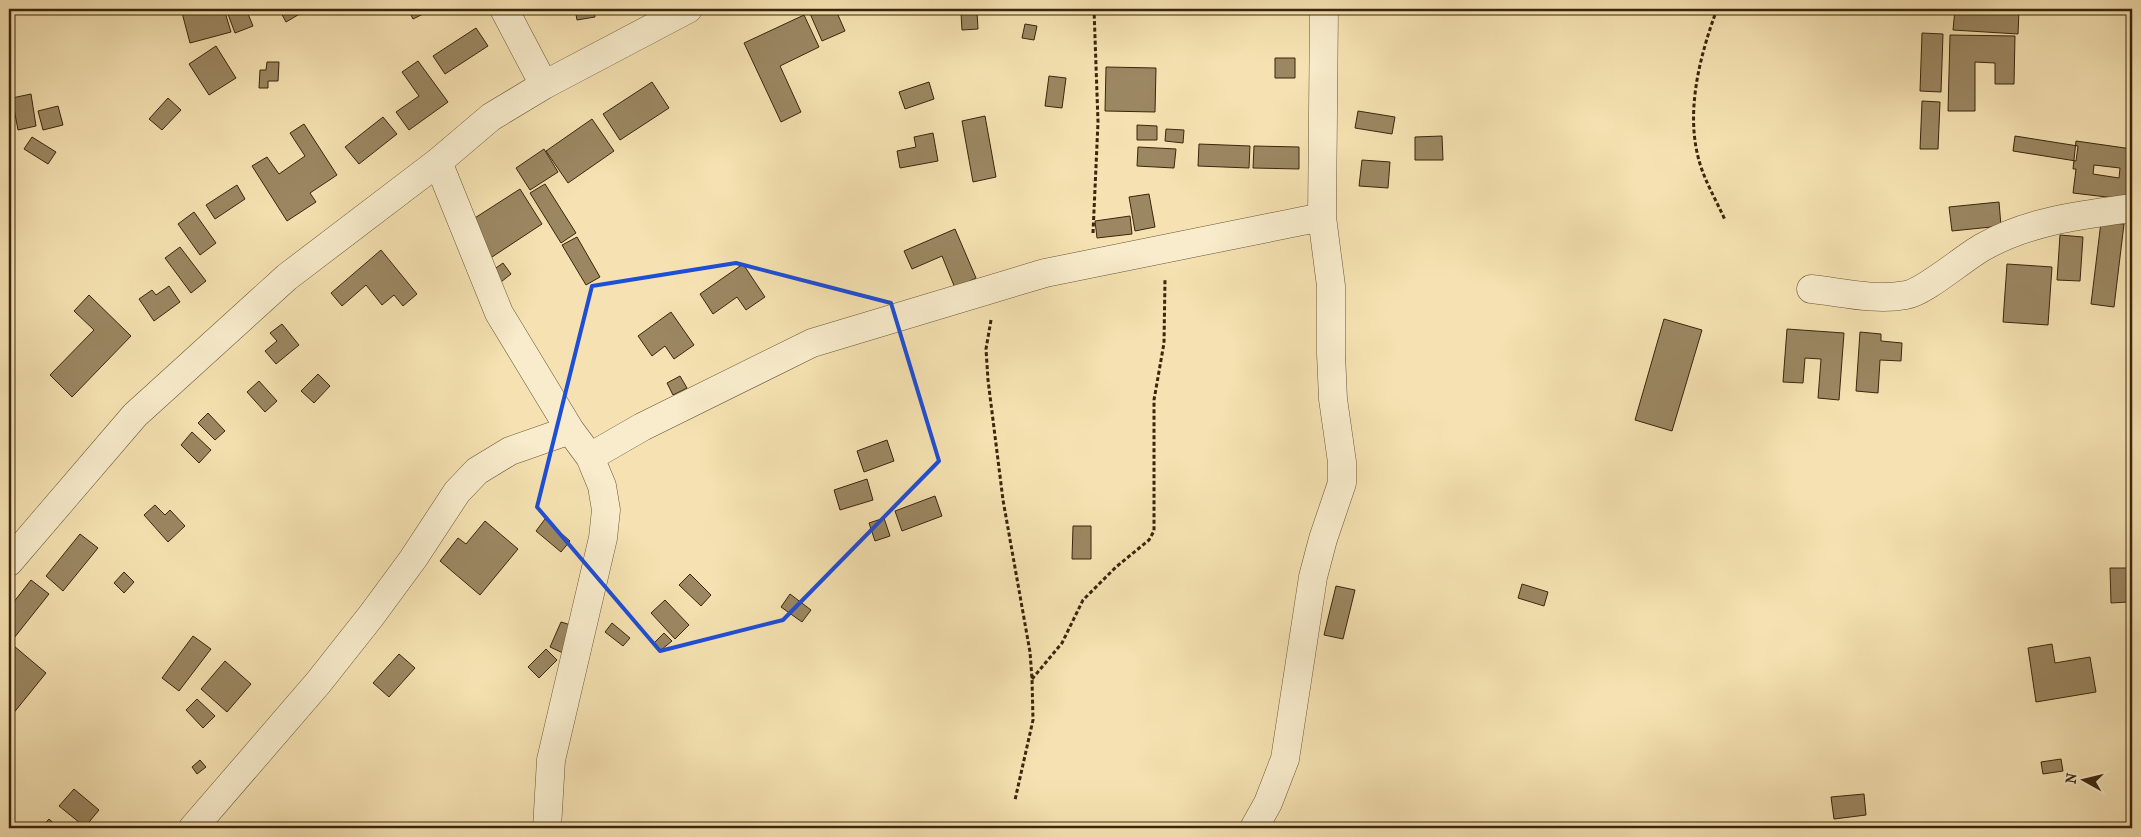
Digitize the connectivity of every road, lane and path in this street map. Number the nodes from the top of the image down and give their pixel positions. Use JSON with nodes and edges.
{"nodes":[{"id":1,"x":504,"y":9,"type":"edge"},
{"id":2,"x":688,"y":9,"type":"edge"},
{"id":3,"x":1094,"y":9,"type":"edge"},
{"id":4,"x":1324,"y":9,"type":"edge"},
{"id":5,"x":1717,"y":9,"type":"edge"},
{"id":6,"x":544,"y":85,"type":"junction"},
{"id":7,"x":438,"y":162,"type":"junction"},
{"id":8,"x":2132,"y":208,"type":"edge"},
{"id":9,"x":1322,"y":217,"type":"junction"},
{"id":10,"x":1725,"y":220,"type":"dead end"},
{"id":11,"x":1166,"y":248,"type":"junction"},
{"id":12,"x":1091,"y":263,"type":"junction"},
{"id":13,"x":995,"y":287,"type":"junction"},
{"id":14,"x":1811,"y":289,"type":"dead end"},
{"id":15,"x":570,"y":430,"type":"junction"},
{"id":16,"x":590,"y":458,"type":"junction"},
{"id":17,"x":9,"y":562,"type":"edge"},
{"id":18,"x":1032,"y":679,"type":"junction"},
{"id":19,"x":1015,"y":800,"type":"dead end"},
{"id":20,"x":193,"y":828,"type":"edge"},
{"id":21,"x":547,"y":828,"type":"edge"},
{"id":22,"x":1254,"y":828,"type":"edge"}],
"edges":[{"from":1,"to":6,"type":"street"},
{"from":2,"to":6,"type":"street"},
{"from":3,"to":12,"type":"path"},
{"from":4,"to":9,"type":"street"},
{"from":5,"to":10,"type":"path"},
{"from":6,"to":7,"type":"street"},
{"from":7,"to":15,"type":"street"},
{"from":7,"to":17,"type":"street"},
{"from":8,"to":14,"type":"street"},
{"from":9,"to":11,"type":"street"},
{"from":9,"to":22,"type":"street"},
{"from":11,"to":12,"type":"street"},
{"from":11,"to":18,"type":"path"},
{"from":12,"to":13,"type":"street"},
{"from":13,"to":16,"type":"street"},
{"from":13,"to":18,"type":"path"},
{"from":15,"to":16,"type":"street"},
{"from":15,"to":20,"type":"street"},
{"from":16,"to":21,"type":"street"},
{"from":18,"to":19,"type":"path"}]}
